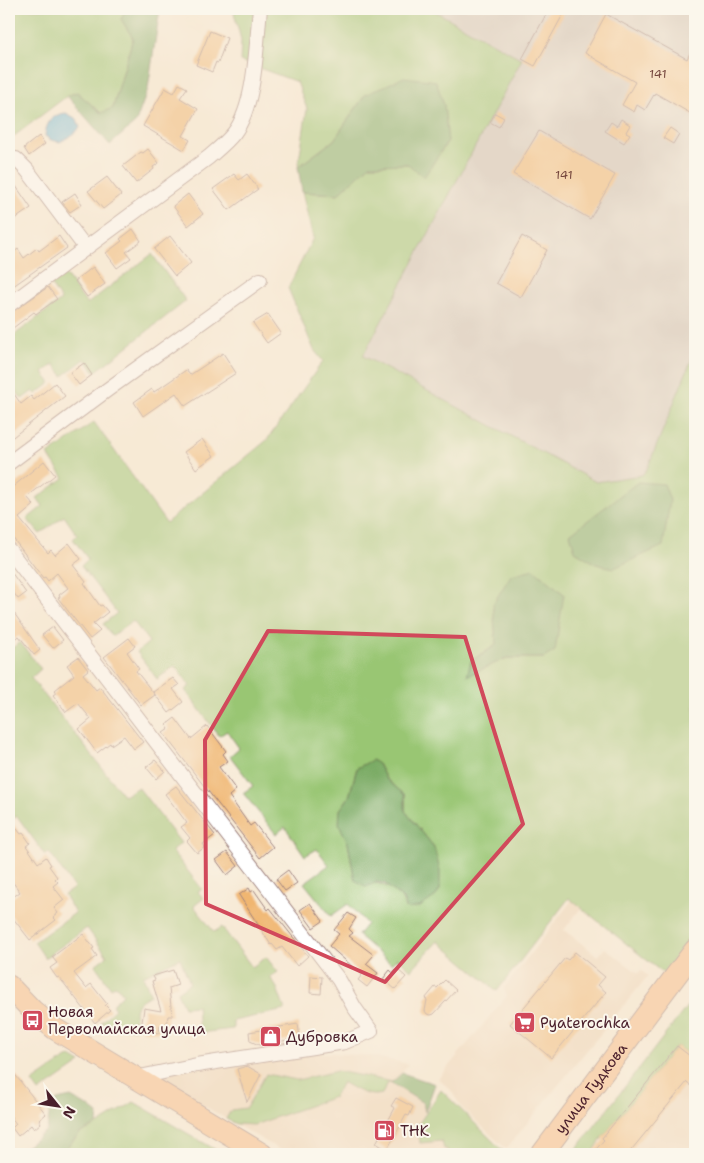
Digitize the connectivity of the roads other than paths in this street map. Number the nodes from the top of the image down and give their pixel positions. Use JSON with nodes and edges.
{"nodes":[{"id":1,"x":260,"y":9,"type":"edge"},
{"id":2,"x":9,"y":160,"type":"edge"},
{"id":3,"x":85,"y":247,"type":"junction"},
{"id":4,"x":260,"y":280,"type":"dead end"},
{"id":5,"x":9,"y":305,"type":"edge"},
{"id":6,"x":9,"y":463,"type":"edge"},
{"id":7,"x":9,"y":550,"type":"edge"},
{"id":8,"x":695,"y":950,"type":"edge"},
{"id":9,"x":9,"y":986,"type":"edge"},
{"id":10,"x":135,"y":1078,"type":"junction"},
{"id":11,"x":262,"y":1154,"type":"edge"},
{"id":12,"x":542,"y":1154,"type":"edge"}],
"edges":[{"from":1,"to":3,"type":"street"},
{"from":2,"to":3,"type":"street"},
{"from":3,"to":5,"type":"street"},
{"from":4,"to":6,"type":"street"},
{"from":7,"to":10,"type":"street"},
{"from":8,"to":12,"type":"main road","name":"улица Гудкова"},
{"from":9,"to":10,"type":"main road"},
{"from":10,"to":11,"type":"main road"}]}
